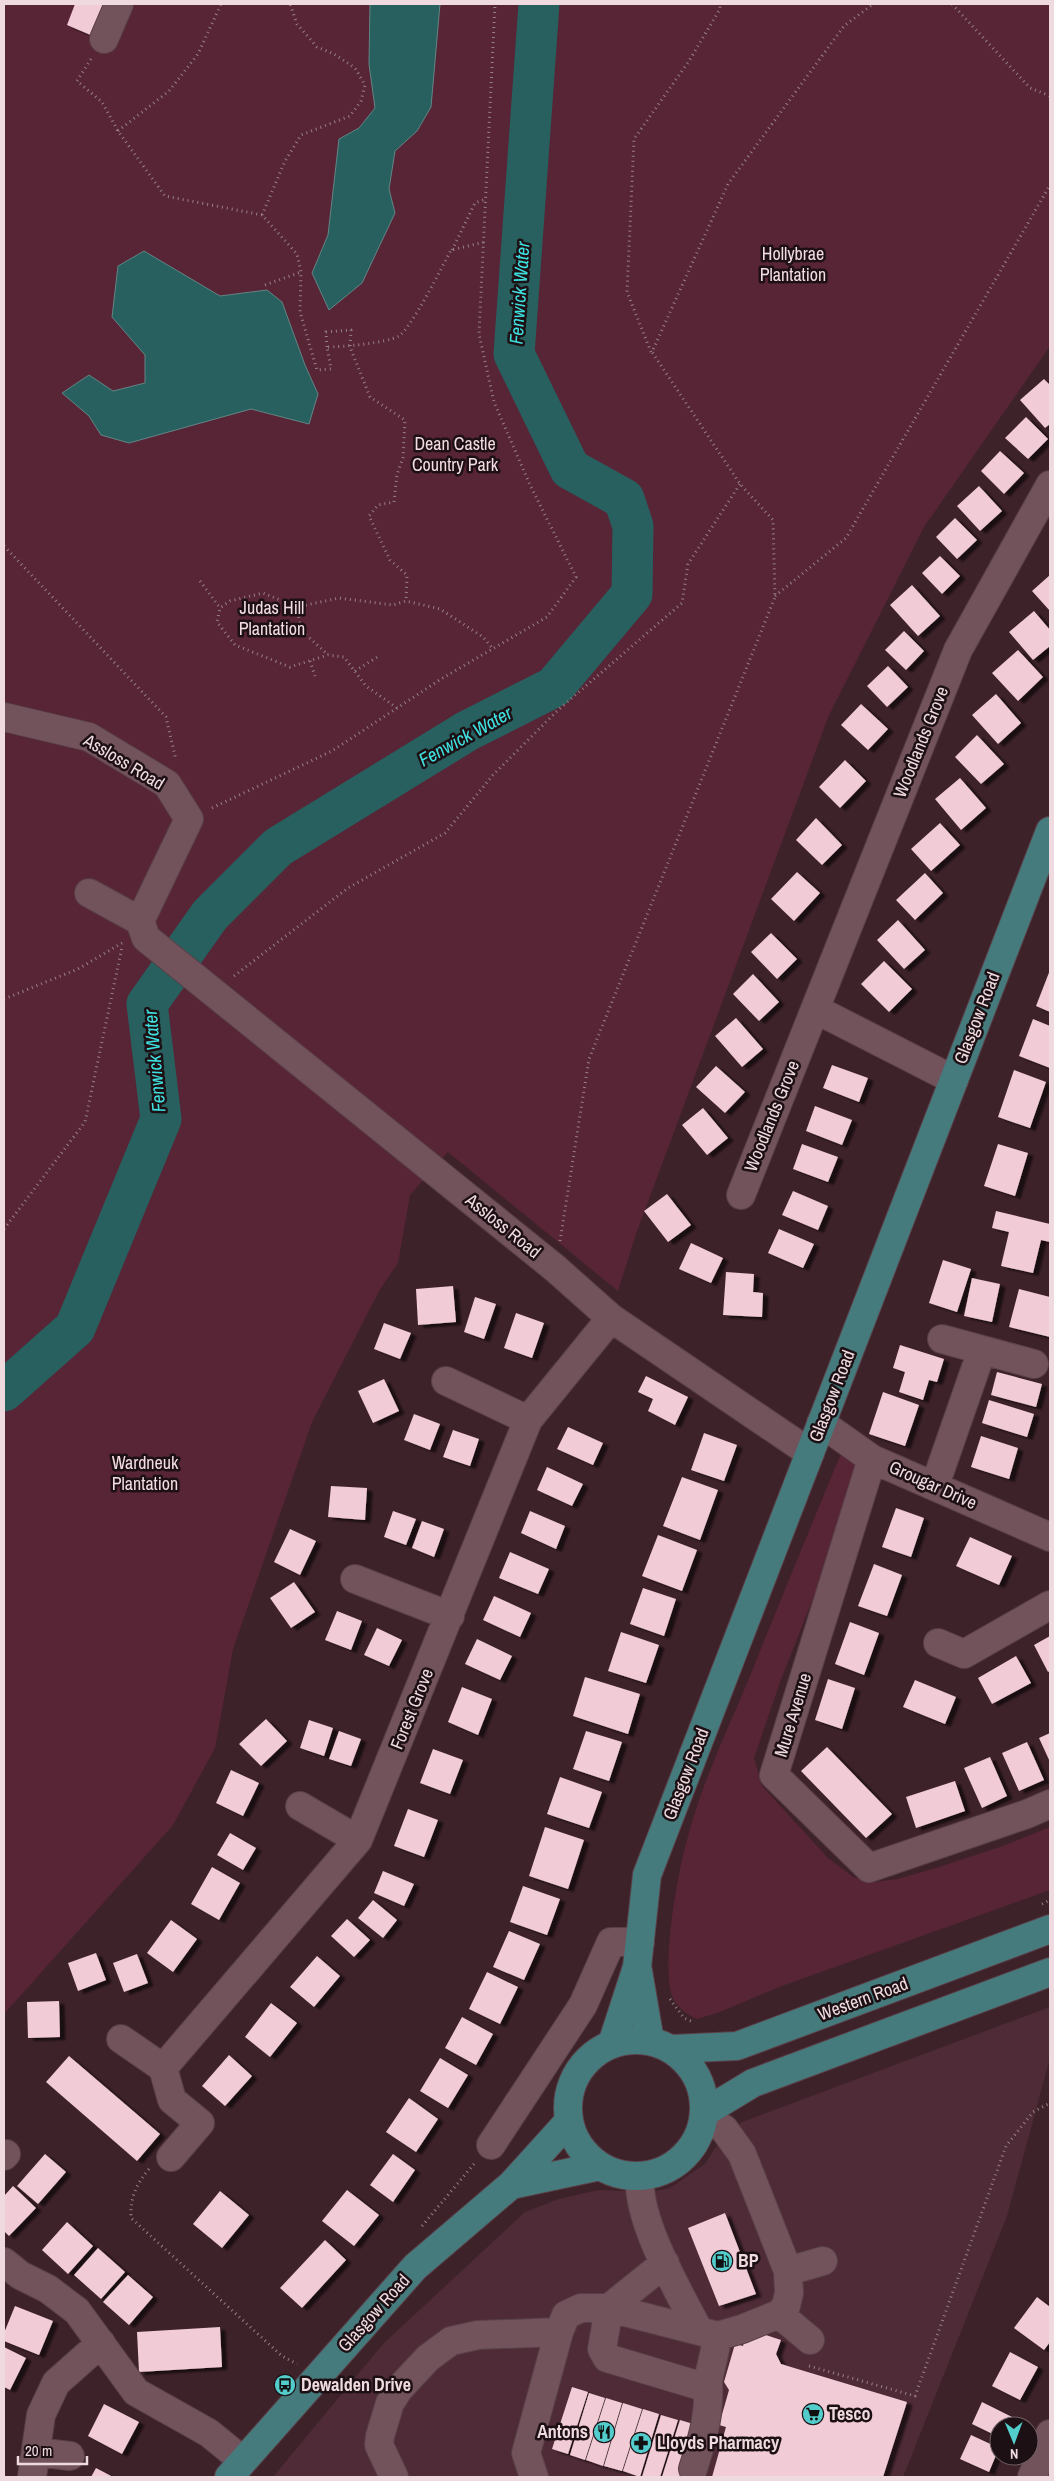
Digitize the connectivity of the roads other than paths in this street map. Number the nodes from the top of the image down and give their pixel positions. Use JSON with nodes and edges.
{"nodes":[{"id":1,"x":119,"y":4,"type":"edge"},
{"id":2,"x":104,"y":39,"type":"road end"},
{"id":3,"x":1050,"y":485,"type":"edge"},
{"id":4,"x":4,"y":717,"type":"edge"},
{"id":5,"x":1050,"y":831,"type":"edge"},
{"id":6,"x":89,"y":893,"type":"dead end"},
{"id":7,"x":136,"y":934,"type":"junction"},
{"id":8,"x":815,"y":1009,"type":"junction"},
{"id":9,"x":954,"y":1080,"type":"junction"},
{"id":10,"x":741,"y":1195,"type":"dead end"},
{"id":11,"x":611,"y":1318,"type":"junction"},
{"id":12,"x":942,"y":1339,"type":"dead end"},
{"id":13,"x":982,"y":1350,"type":"junction"},
{"id":14,"x":1034,"y":1364,"type":"dead end"},
{"id":15,"x":446,"y":1381,"type":"dead end"},
{"id":16,"x":528,"y":1420,"type":"junction"},
{"id":17,"x":821,"y":1423,"type":"junction"},
{"id":18,"x":810,"y":1454,"type":"junction"},
{"id":19,"x":872,"y":1458,"type":"junction"},
{"id":20,"x":935,"y":1486,"type":"junction"},
{"id":21,"x":1050,"y":1537,"type":"edge"},
{"id":22,"x":355,"y":1579,"type":"dead end"},
{"id":23,"x":1050,"y":1605,"type":"edge"},
{"id":24,"x":450,"y":1616,"type":"junction"},
{"id":25,"x":938,"y":1643,"type":"dead end"},
{"id":26,"x":1050,"y":1804,"type":"edge"},
{"id":27,"x":300,"y":1806,"type":"dead end"},
{"id":28,"x":358,"y":1840,"type":"junction"},
{"id":29,"x":1050,"y":1928,"type":"edge"},
{"id":30,"x":639,"y":1954,"type":"junction"},
{"id":31,"x":1050,"y":1972,"type":"edge"},
{"id":32,"x":121,"y":2039,"type":"dead end"},
{"id":33,"x":612,"y":2044,"type":"junction"},
{"id":34,"x":661,"y":2045,"type":"junction"},
{"id":35,"x":163,"y":2068,"type":"junction"},
{"id":36,"x":711,"y":2119,"type":"junction"},
{"id":37,"x":569,"y":2121,"type":"junction"},
{"id":38,"x":491,"y":2145,"type":"road end"},
{"id":39,"x":171,"y":2157,"type":"road end"},
{"id":40,"x":600,"y":2166,"type":"junction"},
{"id":41,"x":640,"y":2181,"type":"junction"},
{"id":42,"x":511,"y":2185,"type":"junction"},
{"id":43,"x":823,"y":2260,"type":"dead end"},
{"id":44,"x":4,"y":2262,"type":"edge"},
{"id":45,"x":665,"y":2262,"type":"junction"},
{"id":46,"x":788,"y":2271,"type":"junction"},
{"id":47,"x":609,"y":2308,"type":"junction"},
{"id":48,"x":779,"y":2314,"type":"junction"},
{"id":49,"x":559,"y":2332,"type":"junction"},
{"id":50,"x":709,"y":2334,"type":"junction"},
{"id":51,"x":810,"y":2340,"type":"road end"},
{"id":52,"x":101,"y":2343,"type":"junction"},
{"id":53,"x":708,"y":2381,"type":"junction"},
{"id":54,"x":1050,"y":2434,"type":"edge"},
{"id":55,"x":70,"y":2456,"type":"dead end"},
{"id":56,"x":34,"y":2465,"type":"edge"},
{"id":57,"x":236,"y":2469,"type":"edge"},
{"id":58,"x":693,"y":2469,"type":"dead end"},
{"id":59,"x":394,"y":2477,"type":"edge"},
{"id":60,"x":534,"y":2477,"type":"edge"},
{"id":61,"x":1032,"y":2477,"type":"edge"}],
"edges":[{"from":1,"to":2,"type":"street"},
{"from":3,"to":8,"type":"street","name":"Woodlands Grove"},
{"from":4,"to":7,"type":"street","name":"Assloss Road"},
{"from":5,"to":9,"type":"main road","name":"Glasgow Road"},
{"from":6,"to":7,"type":"street","name":"Assloss Road"},
{"from":7,"to":11,"type":"street","name":"Assloss Road"},
{"from":8,"to":9,"type":"street"},
{"from":8,"to":10,"type":"street","name":"Woodlands Grove"},
{"from":9,"to":17,"type":"main road","name":"Glasgow Road"},
{"from":11,"to":16,"type":"street","name":"Forest Grove"},
{"from":11,"to":18,"type":"street","name":"Assloss Road"},
{"from":12,"to":13,"type":"street"},
{"from":13,"to":14,"type":"street"},
{"from":13,"to":20,"type":"street"},
{"from":15,"to":16,"type":"street"},
{"from":16,"to":24,"type":"street","name":"Forest Grove"},
{"from":17,"to":18,"type":"main road","name":"Glasgow Road"},
{"from":17,"to":19,"type":"street","name":"Grougar Drive"},
{"from":18,"to":30,"type":"main road","name":"Glasgow Road"},
{"from":19,"to":20,"type":"street","name":"Grougar Drive"},
{"from":19,"to":26,"type":"street","name":"Mure Avenue"},
{"from":20,"to":21,"type":"street","name":"Grougar Drive"},
{"from":22,"to":24,"type":"street"},
{"from":23,"to":25,"type":"street"},
{"from":24,"to":28,"type":"street","name":"Forest Grove"},
{"from":27,"to":28,"type":"street"},
{"from":28,"to":35,"type":"street","name":"Forest Grove"},
{"from":29,"to":34,"type":"main road","name":"Western Road"},
{"from":30,"to":33,"type":"main road","name":"Glasgow Road"},
{"from":30,"to":34,"type":"main road","name":"Glasgow Road"},
{"from":30,"to":38,"type":"street"},
{"from":31,"to":36,"type":"main road"},
{"from":32,"to":35,"type":"street"},
{"from":33,"to":34,"type":"main road"},
{"from":33,"to":37,"type":"main road"},
{"from":34,"to":36,"type":"main road"},
{"from":35,"to":39,"type":"street"},
{"from":36,"to":41,"type":"main road"},
{"from":36,"to":46,"type":"street"},
{"from":37,"to":40,"type":"main road"},
{"from":37,"to":42,"type":"main road","name":"Glasgow Road"},
{"from":40,"to":41,"type":"main road"},
{"from":40,"to":42,"type":"main road","name":"Glasgow Road"},
{"from":41,"to":45,"type":"street"},
{"from":42,"to":57,"type":"main road","name":"Glasgow Road"},
{"from":43,"to":46,"type":"street"},
{"from":44,"to":52,"type":"street"},
{"from":45,"to":47,"type":"street"},
{"from":45,"to":50,"type":"street"},
{"from":46,"to":48,"type":"street"},
{"from":47,"to":49,"type":"street"},
{"from":47,"to":50,"type":"street"},
{"from":47,"to":53,"type":"street"},
{"from":48,"to":50,"type":"street"},
{"from":48,"to":51,"type":"street"},
{"from":49,"to":59,"type":"street"},
{"from":49,"to":60,"type":"street"},
{"from":50,"to":53,"type":"street"},
{"from":52,"to":56,"type":"street"},
{"from":52,"to":57,"type":"street"},
{"from":53,"to":58,"type":"street"},
{"from":54,"to":61,"type":"street"},
{"from":55,"to":56,"type":"street"}]}
